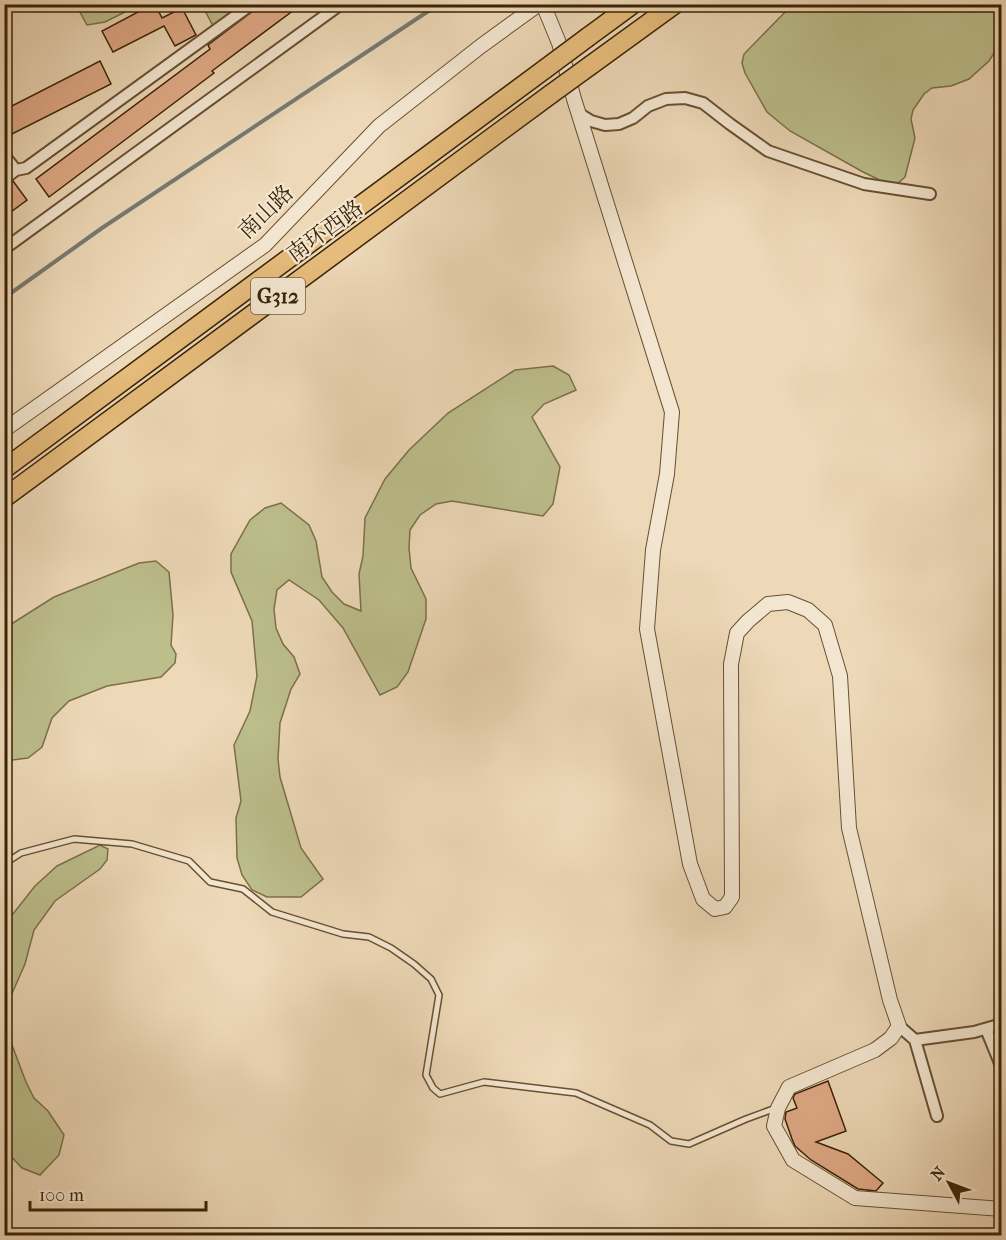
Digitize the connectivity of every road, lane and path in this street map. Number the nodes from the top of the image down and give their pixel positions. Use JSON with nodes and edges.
{"nodes":[{"id":1,"x":252,"y":4,"type":"edge"},
{"id":2,"x":341,"y":4,"type":"edge"},
{"id":3,"x":541,"y":4,"type":"edge"},
{"id":4,"x":633,"y":4,"type":"edge"},
{"id":5,"x":675,"y":4,"type":"edge"},
{"id":6,"x":578,"y":113,"type":"junction"},
{"id":7,"x":4,"y":155,"type":"edge"},
{"id":8,"x":16,"y":171,"type":"junction"},
{"id":9,"x":4,"y":179,"type":"edge"},
{"id":10,"x":930,"y":194,"type":"dead end"},
{"id":11,"x":4,"y":249,"type":"edge"},
{"id":12,"x":4,"y":430,"type":"edge"},
{"id":13,"x":4,"y":469,"type":"edge"},
{"id":14,"x":4,"y":498,"type":"edge"},
{"id":15,"x":4,"y":864,"type":"edge"},
{"id":16,"x":1002,"y":1024,"type":"edge"},
{"id":17,"x":899,"y":1026,"type":"junction"},
{"id":18,"x":986,"y":1029,"type":"junction"},
{"id":19,"x":915,"y":1040,"type":"junction"},
{"id":20,"x":1002,"y":1068,"type":"edge"},
{"id":21,"x":778,"y":1108,"type":"junction"},
{"id":22,"x":937,"y":1116,"type":"dead end"},
{"id":23,"x":1002,"y":1209,"type":"edge"}],
"edges":[{"from":1,"to":8,"type":"street"},
{"from":2,"to":11,"type":"street"},
{"from":3,"to":6,"type":"street"},
{"from":3,"to":12,"type":"street","name":"南山路"},
{"from":4,"to":13,"type":"highway","name":"南环西路","number":"G312","bridge":true},
{"from":5,"to":14,"type":"highway","name":"南环西路","number":"G312","bridge":true},
{"from":6,"to":10,"type":"street"},
{"from":6,"to":17,"type":"street"},
{"from":7,"to":8,"type":"street"},
{"from":8,"to":9,"type":"street"},
{"from":15,"to":21,"type":"lane"},
{"from":16,"to":18,"type":"street"},
{"from":17,"to":19,"type":"street"},
{"from":17,"to":21,"type":"street"},
{"from":18,"to":19,"type":"street"},
{"from":18,"to":20,"type":"street"},
{"from":19,"to":22,"type":"street"},
{"from":21,"to":23,"type":"street"}]}
